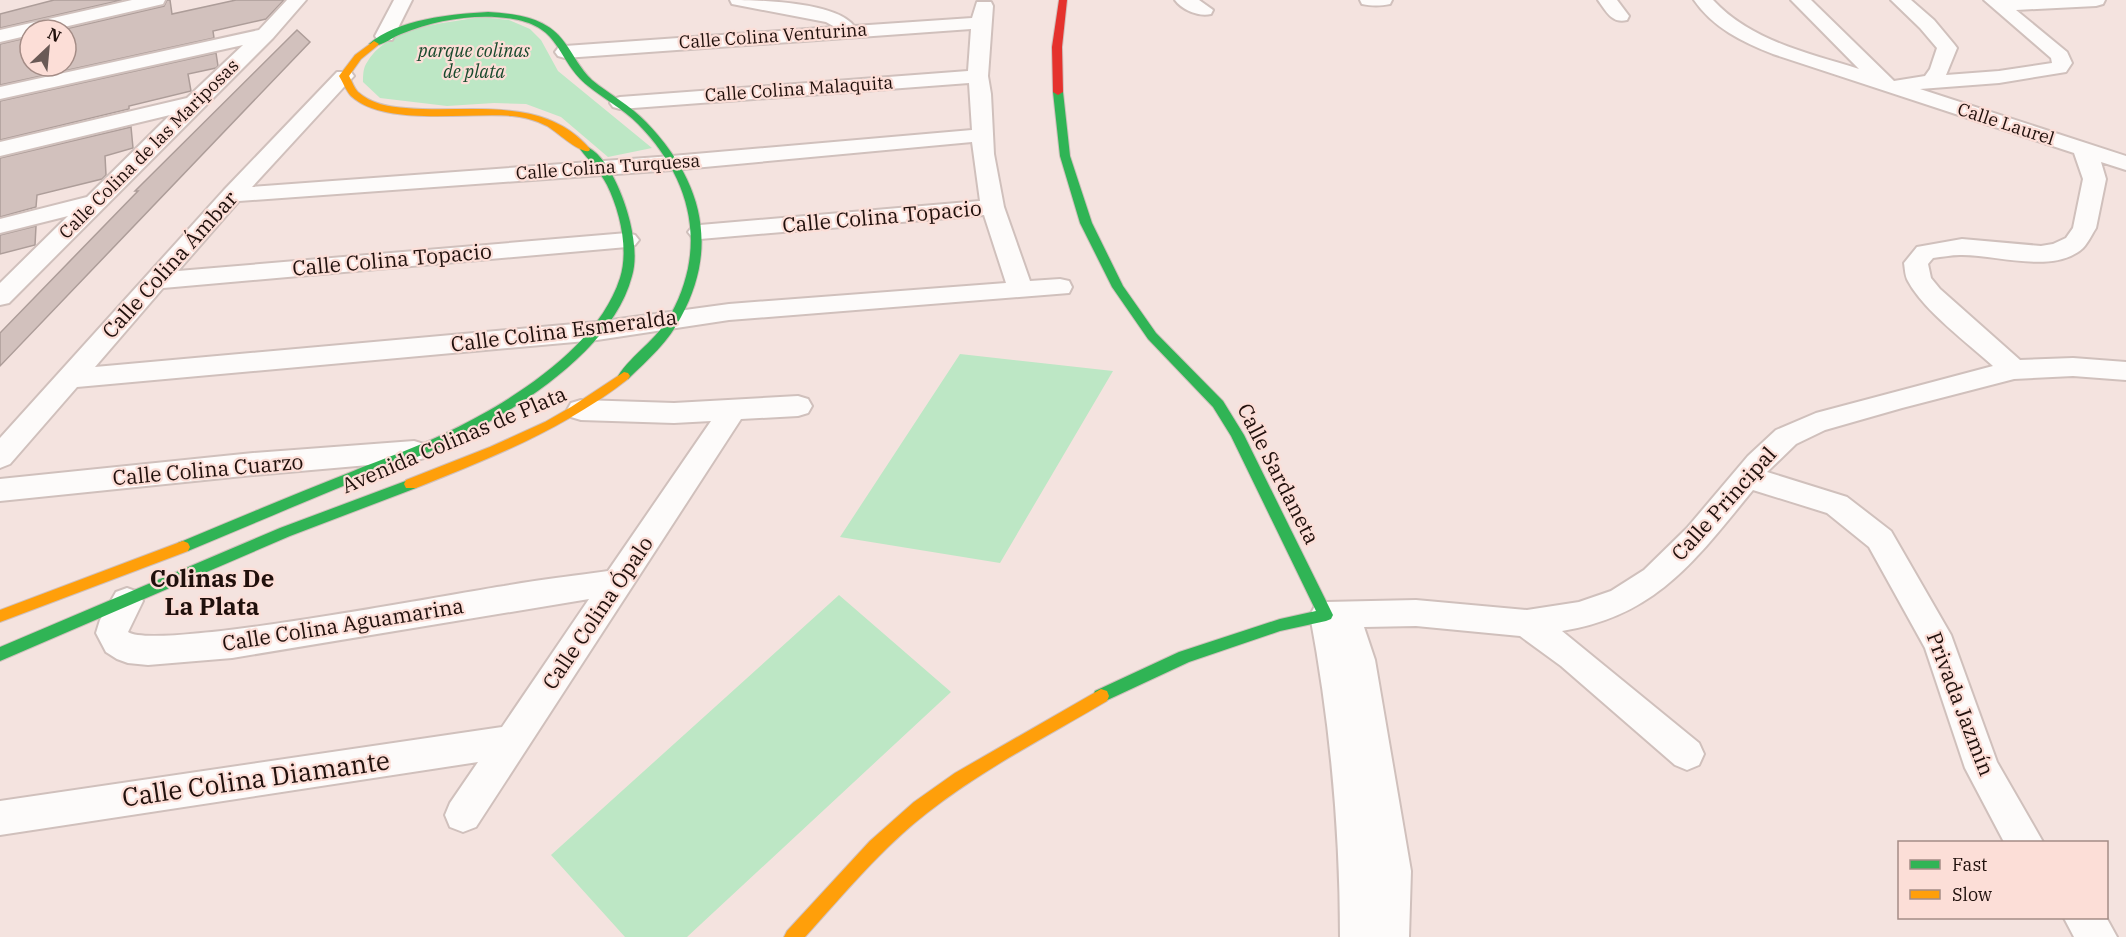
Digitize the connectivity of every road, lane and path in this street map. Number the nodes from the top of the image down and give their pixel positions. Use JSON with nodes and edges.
{"nodes":[{"id":1,"x":156,"y":0,"type":"edge"},
{"id":2,"x":170,"y":0,"type":"edge"},
{"id":3,"x":297,"y":0,"type":"edge"},
{"id":4,"x":403,"y":0,"type":"edge"},
{"id":5,"x":1063,"y":0,"type":"edge"},
{"id":6,"x":1184,"y":0,"type":"edge"},
{"id":7,"x":1369,"y":0,"type":"edge"},
{"id":8,"x":1383,"y":0,"type":"edge"},
{"id":9,"x":1607,"y":0,"type":"edge"},
{"id":10,"x":1703,"y":0,"type":"edge"},
{"id":11,"x":1800,"y":0,"type":"edge"},
{"id":12,"x":1900,"y":0,"type":"edge"},
{"id":13,"x":2096,"y":0,"type":"edge"},
{"id":14,"x":746,"y":1,"type":"edge"},
{"id":15,"x":1996,"y":2,"type":"edge"},
{"id":16,"x":1204,"y":10,"type":"dead end"},
{"id":17,"x":116,"y":11,"type":"junction"},
{"id":18,"x":1620,"y":16,"type":"dead end"},
{"id":19,"x":847,"y":31,"type":"junction"},
{"id":20,"x":266,"y":34,"type":"junction"},
{"id":21,"x":0,"y":36,"type":"edge"},
{"id":22,"x":385,"y":36,"type":"junction"},
{"id":23,"x":565,"y":52,"type":"junction"},
{"id":24,"x":344,"y":76,"type":"junction"},
{"id":25,"x":978,"y":76,"type":"junction"},
{"id":26,"x":1930,"y":83,"type":"junction"},
{"id":27,"x":1885,"y":85,"type":"junction"},
{"id":28,"x":0,"y":93,"type":"edge"},
{"id":29,"x":194,"y":103,"type":"junction"},
{"id":30,"x":620,"y":103,"type":"junction"},
{"id":31,"x":983,"y":135,"type":"junction"},
{"id":32,"x":0,"y":149,"type":"edge"},
{"id":33,"x":2083,"y":149,"type":"junction"},
{"id":34,"x":672,"y":163,"type":"junction"},
{"id":35,"x":2126,"y":163,"type":"edge"},
{"id":36,"x":604,"y":167,"type":"junction"},
{"id":37,"x":232,"y":195,"type":"junction"},
{"id":38,"x":94,"y":202,"type":"junction"},
{"id":39,"x":993,"y":207,"type":"junction"},
{"id":40,"x":0,"y":226,"type":"edge"},
{"id":41,"x":700,"y":232,"type":"junction"},
{"id":42,"x":627,"y":240,"type":"junction"},
{"id":43,"x":156,"y":280,"type":"junction"},
{"id":44,"x":1060,"y":286,"type":"dead end"},
{"id":45,"x":1020,"y":288,"type":"junction"},
{"id":46,"x":0,"y":297,"type":"edge"},
{"id":47,"x":676,"y":318,"type":"junction"},
{"id":48,"x":597,"y":331,"type":"junction"},
{"id":49,"x":2014,"y":370,"type":"junction"},
{"id":50,"x":2126,"y":371,"type":"edge"},
{"id":51,"x":67,"y":380,"type":"junction"},
{"id":52,"x":798,"y":406,"type":"dead end"},
{"id":53,"x":581,"y":410,"type":"junction"},
{"id":54,"x":732,"y":411,"type":"junction"},
{"id":55,"x":416,"y":451,"type":"junction"},
{"id":56,"x":0,"y":457,"type":"edge"},
{"id":57,"x":1747,"y":477,"type":"junction"},
{"id":58,"x":0,"y":490,"type":"edge"},
{"id":59,"x":617,"y":583,"type":"junction"},
{"id":60,"x":128,"y":601,"type":"junction"},
{"id":61,"x":1335,"y":614,"type":"junction"},
{"id":62,"x":0,"y":616,"type":"edge"},
{"id":63,"x":1527,"y":622,"type":"junction"},
{"id":64,"x":0,"y":654,"type":"edge"},
{"id":65,"x":513,"y":741,"type":"junction"},
{"id":66,"x":1687,"y":754,"type":"dead end"},
{"id":67,"x":463,"y":815,"type":"dead end"},
{"id":68,"x":0,"y":818,"type":"edge"},
{"id":69,"x":2024,"y":841,"type":"edge"},
{"id":70,"x":2084,"y":919,"type":"edge"},
{"id":71,"x":793,"y":937,"type":"edge"},
{"id":72,"x":1359,"y":937,"type":"edge"},
{"id":73,"x":1390,"y":937,"type":"edge"},
{"id":74,"x":2098,"y":937,"type":"edge"}],
"edges":[{"from":1,"to":17,"type":"street"},
{"from":2,"to":17,"type":"street"},
{"from":3,"to":20,"type":"street","name":"Calle Colina de las Mariposas"},
{"from":4,"to":22,"type":"street"},
{"from":5,"to":61,"type":"street","name":"Calle Sardaneta"},
{"from":6,"to":16,"type":"street"},
{"from":7,"to":8,"type":"street"},
{"from":9,"to":18,"type":"street"},
{"from":10,"to":27,"type":"street","name":"Calle Laurel"},
{"from":11,"to":27,"type":"street"},
{"from":12,"to":26,"type":"street"},
{"from":13,"to":15,"type":"street"},
{"from":14,"to":19,"type":"street"},
{"from":15,"to":26,"type":"street"},
{"from":17,"to":21,"type":"street"},
{"from":19,"to":23,"type":"street","name":"Calle Colina Venturina"},
{"from":19,"to":25,"type":"street","name":"Calle Colina Venturina"},
{"from":20,"to":28,"type":"street"},
{"from":20,"to":29,"type":"street","name":"Calle Colina de las Mariposas"},
{"from":22,"to":23,"type":"street","name":"Avenida Colinas de Plata"},
{"from":22,"to":24,"type":"street","name":"Avenida Colinas de Plata"},
{"from":23,"to":30,"type":"street","name":"Avenida Colinas de Plata"},
{"from":24,"to":36,"type":"street","name":"Avenida Colinas de Plata"},
{"from":24,"to":37,"type":"street","name":"Calle Colina Ámbar"},
{"from":25,"to":30,"type":"street","name":"Calle Colina Malaquita"},
{"from":25,"to":31,"type":"street"},
{"from":26,"to":27,"type":"street"},
{"from":27,"to":33,"type":"street","name":"Calle Laurel"},
{"from":29,"to":32,"type":"street"},
{"from":29,"to":38,"type":"street","name":"Calle Colina de las Mariposas"},
{"from":30,"to":34,"type":"street","name":"Avenida Colinas de Plata"},
{"from":31,"to":34,"type":"street","name":"Calle Colina Turquesa"},
{"from":31,"to":39,"type":"street"},
{"from":33,"to":35,"type":"street","name":"Calle Laurel"},
{"from":33,"to":49,"type":"street"},
{"from":34,"to":36,"type":"street","name":"Calle Colina Turquesa"},
{"from":34,"to":41,"type":"street","name":"Avenida Colinas de Plata"},
{"from":36,"to":37,"type":"street","name":"Calle Colina Turquesa"},
{"from":36,"to":42,"type":"street","name":"Avenida Colinas de Plata"},
{"from":37,"to":43,"type":"street","name":"Calle Colina Ámbar"},
{"from":38,"to":40,"type":"street"},
{"from":38,"to":46,"type":"street","name":"Calle Colina de las Mariposas"},
{"from":39,"to":41,"type":"street","name":"Calle Colina Topacio"},
{"from":39,"to":45,"type":"street"},
{"from":41,"to":47,"type":"street","name":"Avenida Colinas de Plata"},
{"from":42,"to":43,"type":"street","name":"Calle Colina Topacio"},
{"from":42,"to":48,"type":"street","name":"Avenida Colinas de Plata"},
{"from":43,"to":51,"type":"street","name":"Calle Colina Ámbar"},
{"from":44,"to":45,"type":"street","name":"Calle Colina Esmeralda"},
{"from":45,"to":47,"type":"street","name":"Calle Colina Esmeralda"},
{"from":47,"to":48,"type":"street","name":"Calle Colina Esmeralda"},
{"from":47,"to":53,"type":"street","name":"Avenida Colinas de Plata"},
{"from":48,"to":51,"type":"street","name":"Calle Colina Esmeralda"},
{"from":48,"to":55,"type":"street","name":"Avenida Colinas de Plata"},
{"from":49,"to":50,"type":"street","name":"Calle Principal"},
{"from":49,"to":57,"type":"street","name":"Calle Principal"},
{"from":51,"to":56,"type":"street","name":"Calle Colina Ámbar"},
{"from":52,"to":54,"type":"street"},
{"from":53,"to":54,"type":"street"},
{"from":53,"to":60,"type":"street","name":"Avenida Colinas de Plata"},
{"from":54,"to":59,"type":"street","name":"Calle Colina Ópalo"},
{"from":55,"to":58,"type":"street","name":"Calle Colina Cuarzo"},
{"from":55,"to":62,"type":"street","name":"Avenida Colinas de Plata"},
{"from":57,"to":63,"type":"street","name":"Calle Principal"},
{"from":57,"to":69,"type":"street","name":"Privada Jazmín"},
{"from":59,"to":60,"type":"street","name":"Calle Colina Aguamarina"},
{"from":59,"to":65,"type":"street","name":"Calle Colina Ópalo"},
{"from":60,"to":64,"type":"street","name":"Avenida Colinas de Plata"},
{"from":61,"to":63,"type":"street","name":"Calle Principal"},
{"from":61,"to":71,"type":"street"},
{"from":61,"to":72,"type":"street"},
{"from":61,"to":73,"type":"street"},
{"from":63,"to":66,"type":"street"},
{"from":65,"to":67,"type":"street","name":"Calle Colina Ópalo"},
{"from":65,"to":68,"type":"street","name":"Calle Colina Diamante"},
{"from":70,"to":74,"type":"street"}]}
